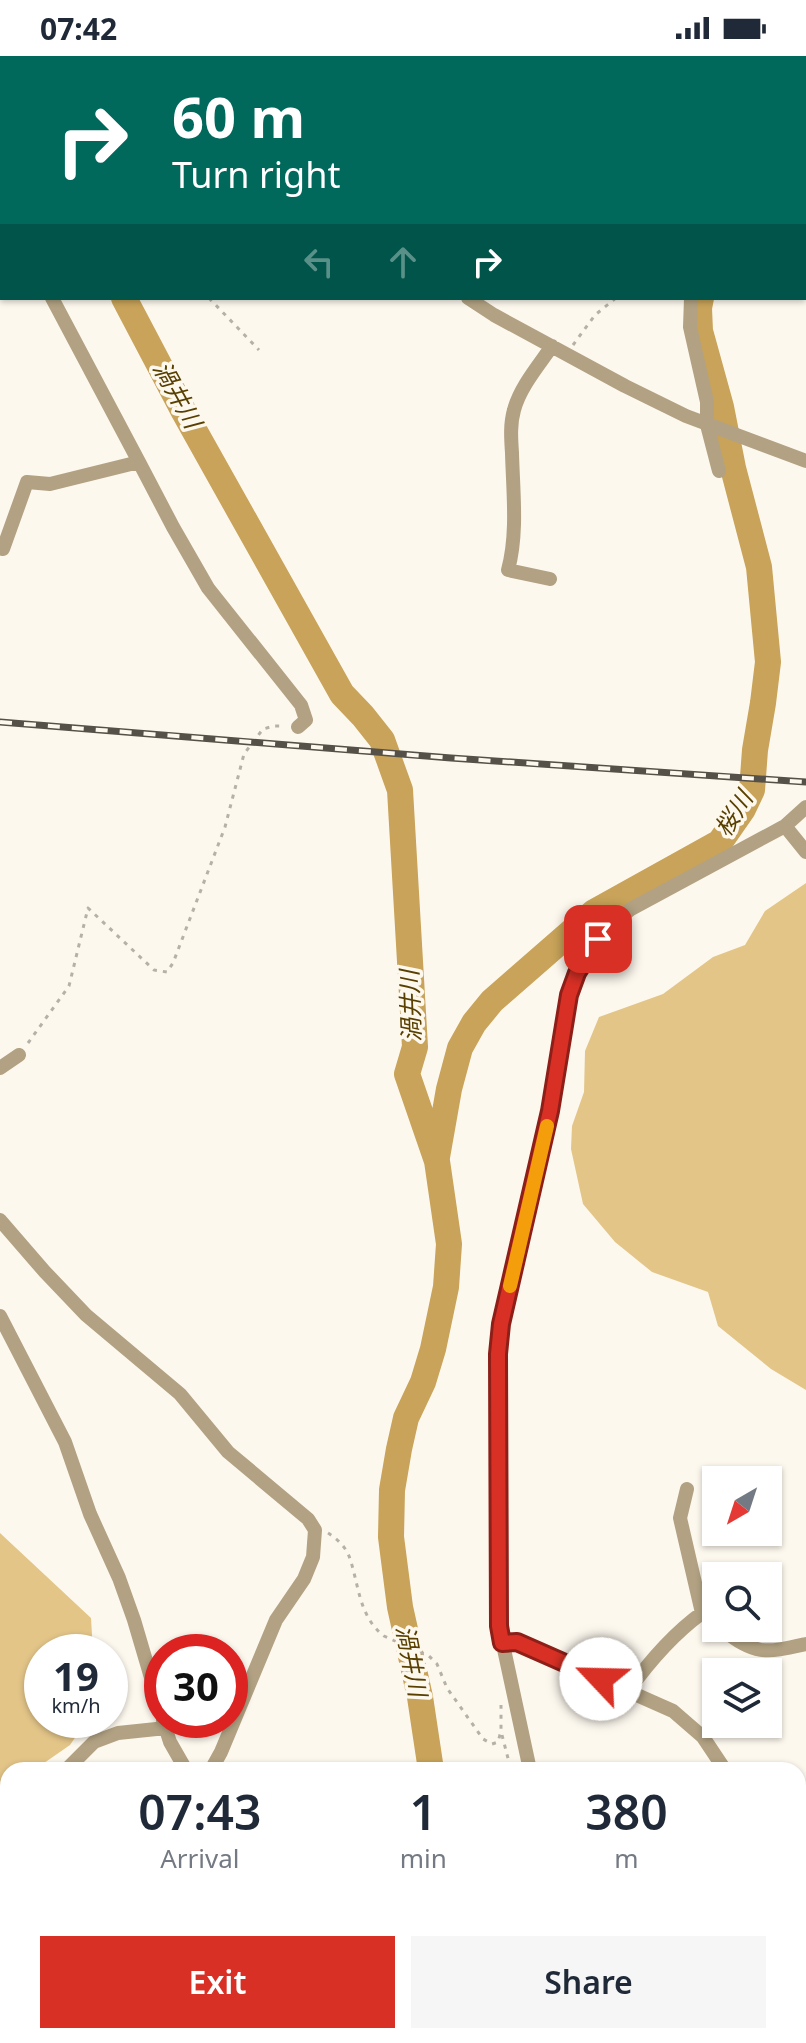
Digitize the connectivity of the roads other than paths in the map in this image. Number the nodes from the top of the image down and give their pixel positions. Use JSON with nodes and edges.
{"nodes":[{"id":1,"x":53,"y":300,"type":"edge"},
{"id":2,"x":471,"y":300,"type":"edge"},
{"id":3,"x":691,"y":300,"type":"edge"},
{"id":4,"x":552,"y":346,"type":"junction"},
{"id":5,"x":711,"y":426,"type":"junction"},
{"id":6,"x":806,"y":461,"type":"edge"},
{"id":7,"x":139,"y":462,"type":"junction"},
{"id":8,"x":719,"y":471,"type":"dead end"},
{"id":9,"x":0,"y":548,"type":"edge"},
{"id":10,"x":550,"y":579,"type":"dead end"},
{"id":11,"x":298,"y":727,"type":"road end"},
{"id":12,"x":806,"y":807,"type":"edge"},
{"id":13,"x":785,"y":826,"type":"junction"},
{"id":14,"x":806,"y":852,"type":"edge"},
{"id":15,"x":19,"y":1055,"type":"road end"},
{"id":16,"x":0,"y":1068,"type":"edge"},
{"id":17,"x":0,"y":1220,"type":"edge"},
{"id":18,"x":0,"y":1316,"type":"edge"},
{"id":19,"x":687,"y":1489,"type":"dead end"},
{"id":20,"x":702,"y":1613,"type":"joint"},
{"id":21,"x":739,"y":1642,"type":"edge"},
{"id":22,"x":502,"y":1643,"type":"junction"},
{"id":23,"x":806,"y":1644,"type":"edge"},
{"id":24,"x":144,"y":1654,"type":"edge"},
{"id":25,"x":628,"y":1691,"type":"junction"},
{"id":26,"x":144,"y":1726,"type":"edge"},
{"id":27,"x":169,"y":1738,"type":"edge"},
{"id":28,"x":74,"y":1762,"type":"edge"},
{"id":29,"x":181,"y":1762,"type":"edge"},
{"id":30,"x":215,"y":1762,"type":"edge"},
{"id":31,"x":528,"y":1762,"type":"edge"},
{"id":32,"x":720,"y":1762,"type":"edge"}],
"edges":[{"from":1,"to":7,"type":"street"},
{"from":2,"to":4,"type":"street"},
{"from":3,"to":5,"type":"street"},
{"from":4,"to":5,"type":"street"},
{"from":4,"to":10,"type":"street"},
{"from":5,"to":6,"type":"street"},
{"from":5,"to":8,"type":"street"},
{"from":7,"to":9,"type":"street"},
{"from":7,"to":11,"type":"street"},
{"from":12,"to":13,"type":"street"},
{"from":13,"to":14,"type":"street"},
{"from":13,"to":22,"type":"street"},
{"from":15,"to":16,"type":"street"},
{"from":17,"to":30,"type":"street"},
{"from":18,"to":24,"type":"street"},
{"from":19,"to":20,"type":"street"},
{"from":20,"to":25,"type":"street"},
{"from":21,"to":23,"type":"street"},
{"from":22,"to":25,"type":"street"},
{"from":22,"to":31,"type":"street"},
{"from":25,"to":32,"type":"street"},
{"from":26,"to":28,"type":"street"},
{"from":27,"to":29,"type":"street"}]}
